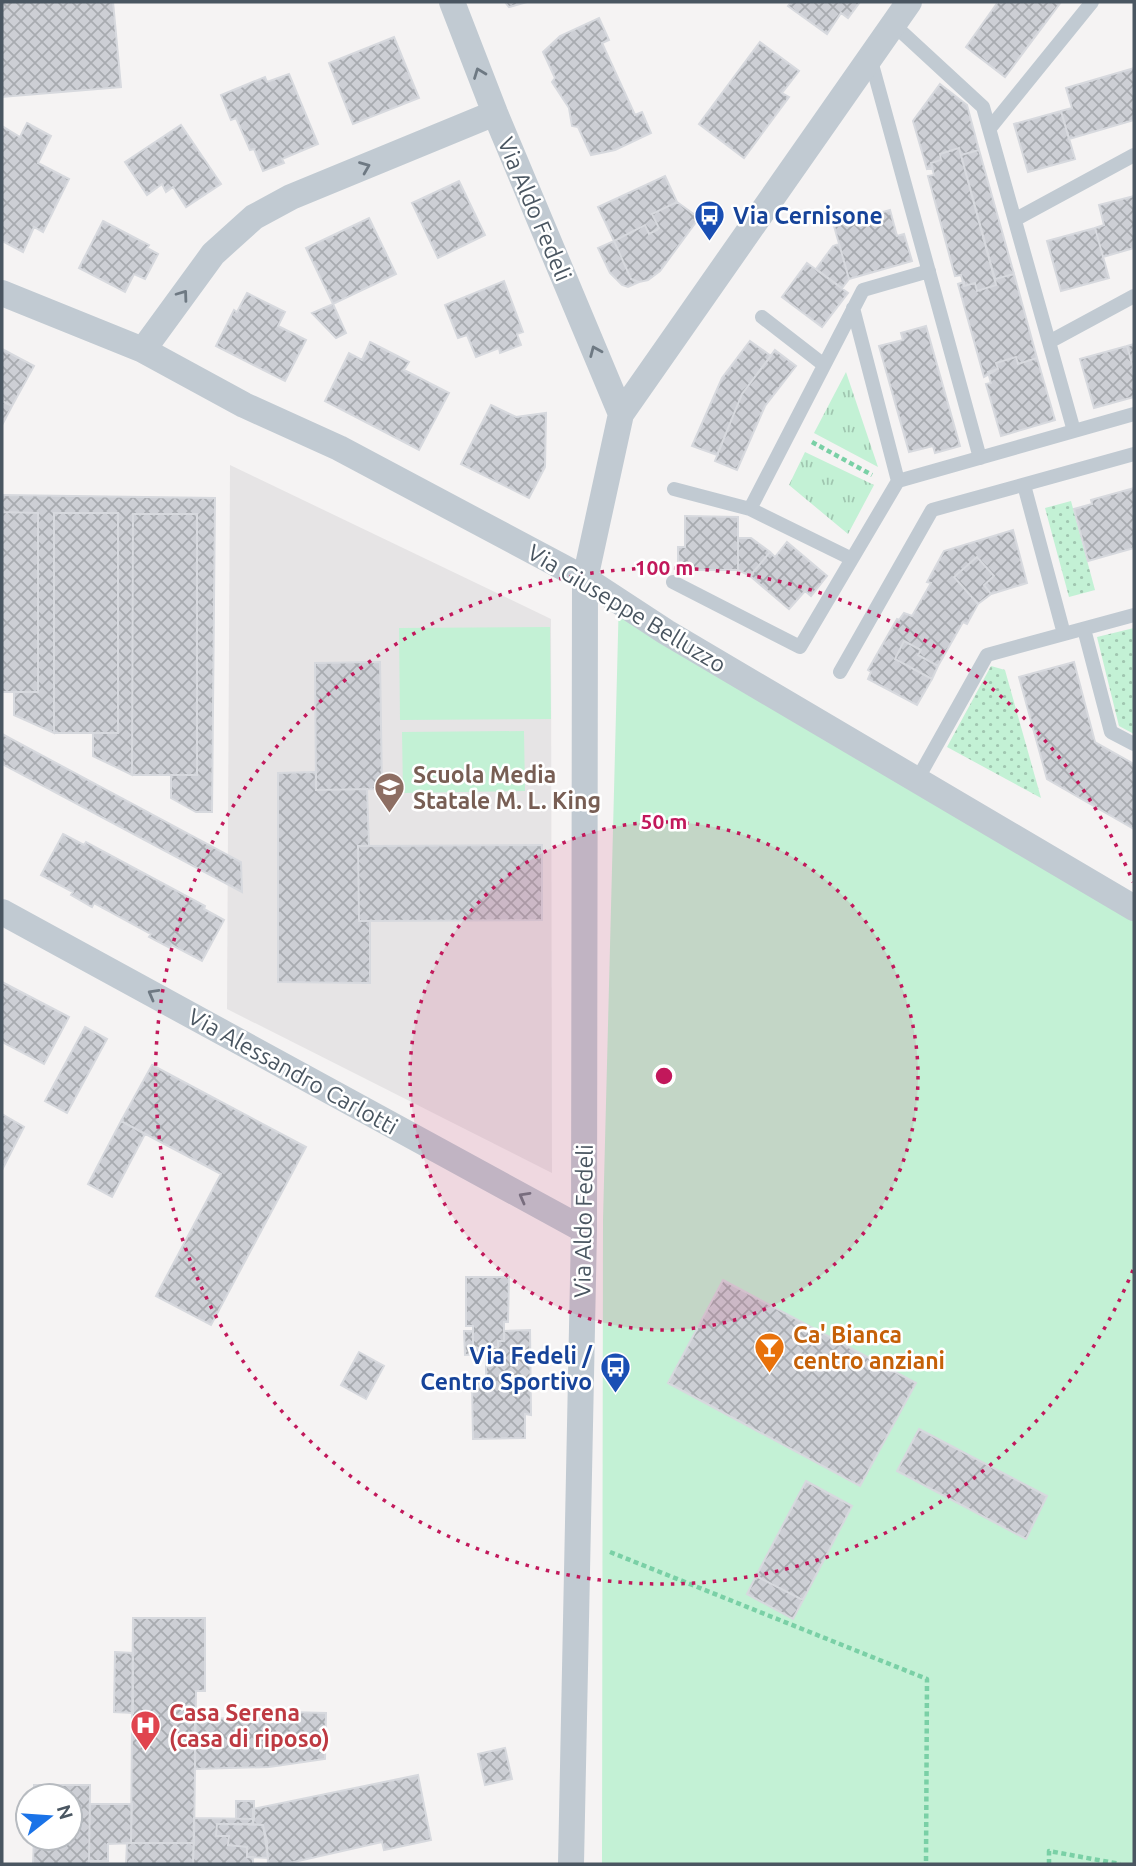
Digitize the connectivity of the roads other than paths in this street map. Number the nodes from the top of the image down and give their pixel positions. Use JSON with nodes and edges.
{"nodes":[{"id":1,"x":452,"y":2,"type":"edge"},
{"id":2,"x":909,"y":2,"type":"edge"},
{"id":3,"x":1092,"y":2,"type":"edge"},
{"id":4,"x":893,"y":24,"type":"junction"},
{"id":5,"x":870,"y":55,"type":"junction"},
{"id":6,"x":495,"y":113,"type":"junction"},
{"id":7,"x":990,"y":128,"type":"junction"},
{"id":8,"x":1134,"y":155,"type":"edge"},
{"id":9,"x":1016,"y":219,"type":"junction"},
{"id":10,"x":929,"y":271,"type":"junction"},
{"id":11,"x":2,"y":293,"type":"edge"},
{"id":12,"x":1134,"y":296,"type":"edge"},
{"id":13,"x":853,"y":308,"type":"junction"},
{"id":14,"x":762,"y":317,"type":"dead end"},
{"id":15,"x":1049,"y":342,"type":"junction"},
{"id":16,"x":144,"y":351,"type":"junction"},
{"id":17,"x":824,"y":365,"type":"junction"},
{"id":18,"x":621,"y":414,"type":"junction"},
{"id":19,"x":1134,"y":414,"type":"edge"},
{"id":20,"x":1074,"y":431,"type":"junction"},
{"id":21,"x":1134,"y":454,"type":"edge"},
{"id":22,"x":980,"y":458,"type":"junction"},
{"id":23,"x":896,"y":484,"type":"junction"},
{"id":24,"x":1024,"y":485,"type":"junction"},
{"id":25,"x":674,"y":489,"type":"dead end"},
{"id":26,"x":750,"y":509,"type":"junction"},
{"id":27,"x":852,"y":559,"type":"junction"},
{"id":28,"x":585,"y":579,"type":"junction"},
{"id":29,"x":673,"y":582,"type":"dead end"},
{"id":30,"x":1134,"y":615,"type":"edge"},
{"id":31,"x":1084,"y":629,"type":"junction"},
{"id":32,"x":1063,"y":634,"type":"junction"},
{"id":33,"x":840,"y":672,"type":"dead end"},
{"id":34,"x":1134,"y":744,"type":"edge"},
{"id":35,"x":918,"y":780,"type":"junction"},
{"id":36,"x":1134,"y":908,"type":"edge"},
{"id":37,"x":2,"y":912,"type":"edge"},
{"id":38,"x":584,"y":1230,"type":"junction"},
{"id":39,"x":572,"y":1864,"type":"edge"}],
"edges":[{"from":6,"to":1,"type":"street","name":"Via Aldo Fedeli","one_way":true},
{"from":2,"to":4,"type":"street"},
{"from":3,"to":7,"type":"lane"},
{"from":4,"to":5,"type":"street"},
{"from":4,"to":7,"type":"lane"},
{"from":5,"to":10,"type":"lane"},
{"from":5,"to":18,"type":"street"},
{"from":16,"to":6,"type":"street","one_way":true},
{"from":18,"to":6,"type":"street","name":"Via Aldo Fedeli","one_way":true},
{"from":7,"to":9,"type":"lane"},
{"from":8,"to":9,"type":"lane"},
{"from":9,"to":15,"type":"lane"},
{"from":10,"to":13,"type":"lane"},
{"from":10,"to":22,"type":"lane"},
{"from":11,"to":16,"type":"street","name":"Via Giuseppe Belluzzo"},
{"from":12,"to":15,"type":"lane"},
{"from":13,"to":17,"type":"lane"},
{"from":13,"to":23,"type":"lane"},
{"from":14,"to":17,"type":"lane"},
{"from":15,"to":20,"type":"lane"},
{"from":16,"to":28,"type":"street","name":"Via Giuseppe Belluzzo"},
{"from":17,"to":26,"type":"lane"},
{"from":18,"to":28,"type":"street","name":"Via Aldo Fedeli"},
{"from":19,"to":20,"type":"lane"},
{"from":20,"to":22,"type":"lane"},
{"from":21,"to":24,"type":"lane"},
{"from":22,"to":23,"type":"lane"},
{"from":23,"to":27,"type":"lane"},
{"from":24,"to":32,"type":"lane"},
{"from":24,"to":33,"type":"lane"},
{"from":25,"to":26,"type":"lane"},
{"from":26,"to":27,"type":"lane"},
{"from":27,"to":29,"type":"lane"},
{"from":28,"to":35,"type":"street","name":"Via Giuseppe Belluzzo"},
{"from":28,"to":38,"type":"street","name":"Via Aldo Fedeli"},
{"from":30,"to":31,"type":"lane"},
{"from":31,"to":32,"type":"lane"},
{"from":31,"to":34,"type":"lane"},
{"from":32,"to":35,"type":"lane"},
{"from":35,"to":36,"type":"street","name":"Via Giuseppe Belluzzo"},
{"from":38,"to":37,"type":"street","name":"Via Alessandro Carlotti","one_way":true},
{"from":38,"to":39,"type":"street","name":"Via Aldo Fedeli"}]}
